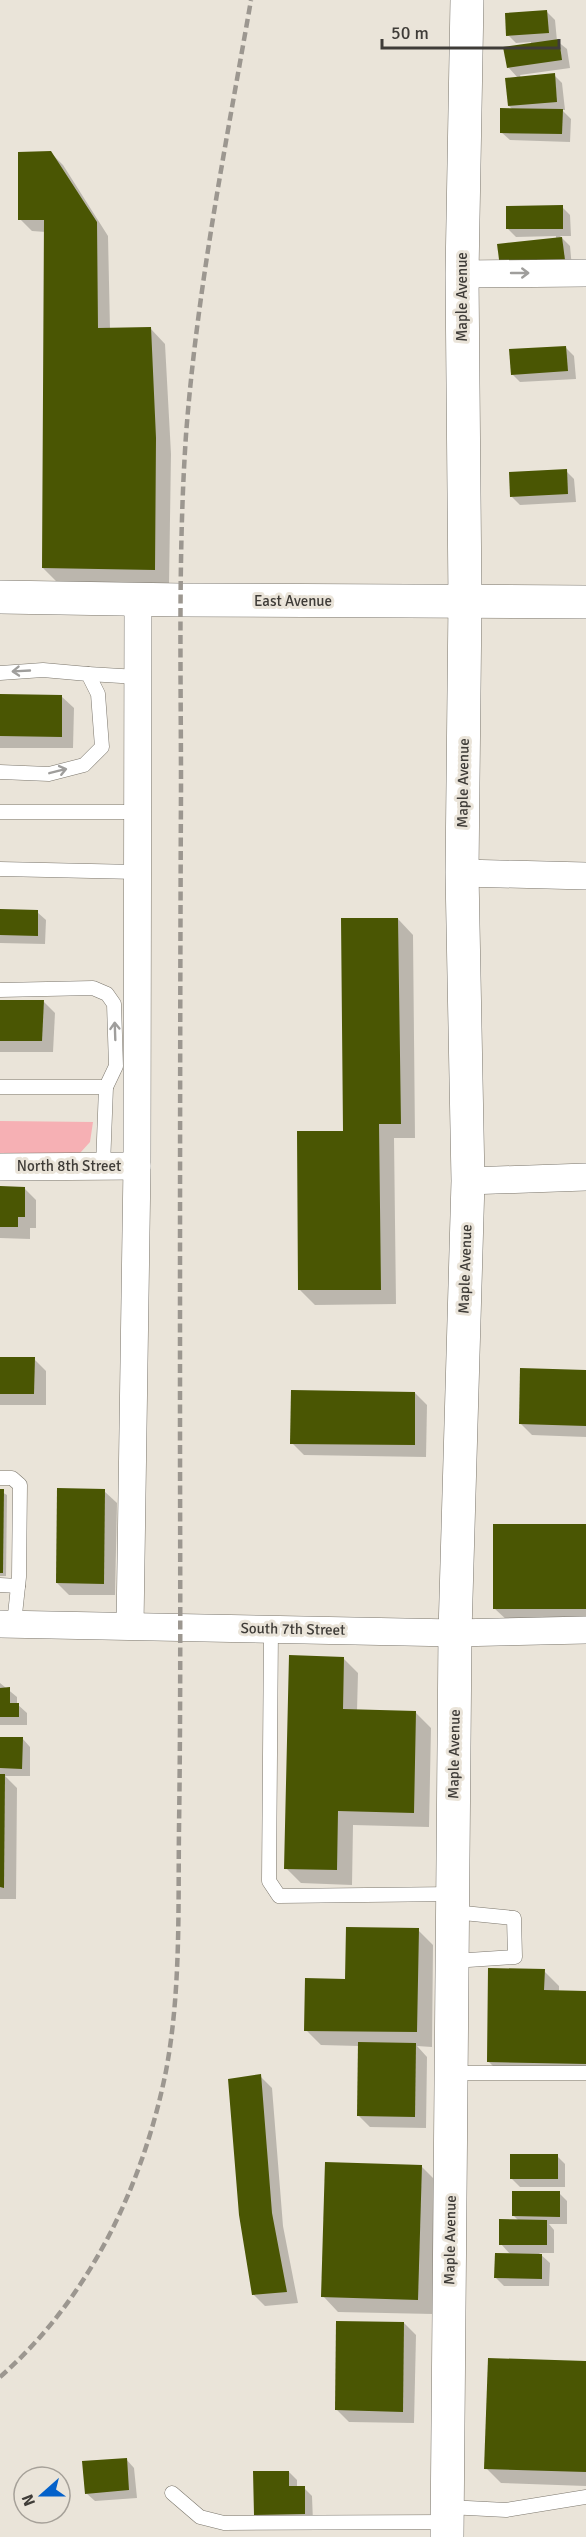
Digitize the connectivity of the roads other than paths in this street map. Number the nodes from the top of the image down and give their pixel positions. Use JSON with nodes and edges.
{"nodes":[{"id":1,"x":466,"y":0,"type":"edge"},
{"id":2,"x":586,"y":273,"type":"edge"},
{"id":3,"x":462,"y":274,"type":"junction"},
{"id":4,"x":0,"y":597,"type":"edge"},
{"id":5,"x":138,"y":599,"type":"junction"},
{"id":6,"x":465,"y":602,"type":"junction"},
{"id":7,"x":586,"y":602,"type":"edge"},
{"id":8,"x":0,"y":672,"type":"edge"},
{"id":9,"x":88,"y":674,"type":"junction"},
{"id":10,"x":138,"y":677,"type":"junction"},
{"id":11,"x":0,"y":772,"type":"edge"},
{"id":12,"x":0,"y":812,"type":"edge"},
{"id":13,"x":138,"y":812,"type":"junction"},
{"id":14,"x":0,"y":869,"type":"edge"},
{"id":15,"x":137,"y":872,"type":"junction"},
{"id":16,"x":462,"y":873,"type":"junction"},
{"id":17,"x":586,"y":876,"type":"edge"},
{"id":18,"x":0,"y":990,"type":"edge"},
{"id":19,"x":0,"y":1087,"type":"edge"},
{"id":20,"x":106,"y":1087,"type":"junction"},
{"id":21,"x":103,"y":1166,"type":"junction"},
{"id":22,"x":137,"y":1166,"type":"junction"},
{"id":23,"x":0,"y":1167,"type":"edge"},
{"id":24,"x":586,"y":1177,"type":"edge"},
{"id":25,"x":468,"y":1180,"type":"junction"},
{"id":26,"x":0,"y":1478,"type":"edge"},
{"id":27,"x":0,"y":1585,"type":"edge"},
{"id":28,"x":18,"y":1586,"type":"junction"},
{"id":29,"x":7,"y":1624,"type":"edge"},
{"id":30,"x":130,"y":1626,"type":"junction"},
{"id":31,"x":271,"y":1629,"type":"junction"},
{"id":32,"x":586,"y":1630,"type":"edge"},
{"id":33,"x":455,"y":1633,"type":"junction"},
{"id":34,"x":453,"y":1903,"type":"junction"},
{"id":35,"x":453,"y":1961,"type":"junction"},
{"id":36,"x":452,"y":2073,"type":"junction"},
{"id":37,"x":586,"y":2073,"type":"edge"},
{"id":38,"x":172,"y":2493,"type":"dead end"},
{"id":39,"x":586,"y":2497,"type":"edge"},
{"id":40,"x":448,"y":2522,"type":"edge"}],
"edges":[{"from":1,"to":3,"type":"street","name":"Maple Avenue"},
{"from":3,"to":2,"type":"street","one_way":true},
{"from":3,"to":6,"type":"street","name":"Maple Avenue"},
{"from":4,"to":5,"type":"street","name":"East Avenue"},
{"from":5,"to":6,"type":"street","name":"East Avenue"},
{"from":5,"to":10,"type":"street"},
{"from":6,"to":7,"type":"street","name":"East Avenue"},
{"from":6,"to":16,"type":"street","name":"Maple Avenue"},
{"from":9,"to":8,"type":"lane","one_way":true},
{"from":9,"to":10,"type":"lane"},
{"from":11,"to":9,"type":"lane","one_way":true},
{"from":10,"to":13,"type":"street"},
{"from":12,"to":13,"type":"lane"},
{"from":13,"to":15,"type":"street"},
{"from":14,"to":15,"type":"lane"},
{"from":15,"to":22,"type":"street"},
{"from":16,"to":17,"type":"street"},
{"from":16,"to":25,"type":"street","name":"Maple Avenue"},
{"from":20,"to":18,"type":"lane","one_way":true},
{"from":19,"to":20,"type":"lane"},
{"from":20,"to":21,"type":"lane"},
{"from":21,"to":22,"type":"street","name":"North 8th Street"},
{"from":21,"to":23,"type":"street","name":"North 8th Street"},
{"from":22,"to":30,"type":"street"},
{"from":24,"to":25,"type":"street"},
{"from":25,"to":33,"type":"street","name":"Maple Avenue"},
{"from":26,"to":28,"type":"lane"},
{"from":27,"to":28,"type":"lane"},
{"from":28,"to":29,"type":"lane"},
{"from":29,"to":30,"type":"street","name":"South 7th Street"},
{"from":30,"to":31,"type":"street","name":"South 7th Street"},
{"from":31,"to":33,"type":"street","name":"South 7th Street"},
{"from":31,"to":34,"type":"lane"},
{"from":32,"to":33,"type":"street","name":"South 7th Street"},
{"from":33,"to":34,"type":"street","name":"Maple Avenue"},
{"from":34,"to":35,"type":"street","name":"Maple Avenue"},
{"from":34,"to":35,"type":"lane"},
{"from":35,"to":36,"type":"street","name":"Maple Avenue"},
{"from":36,"to":37,"type":"lane"},
{"from":36,"to":40,"type":"street","name":"Maple Avenue"},
{"from":38,"to":40,"type":"lane"},
{"from":39,"to":40,"type":"lane"}]}
